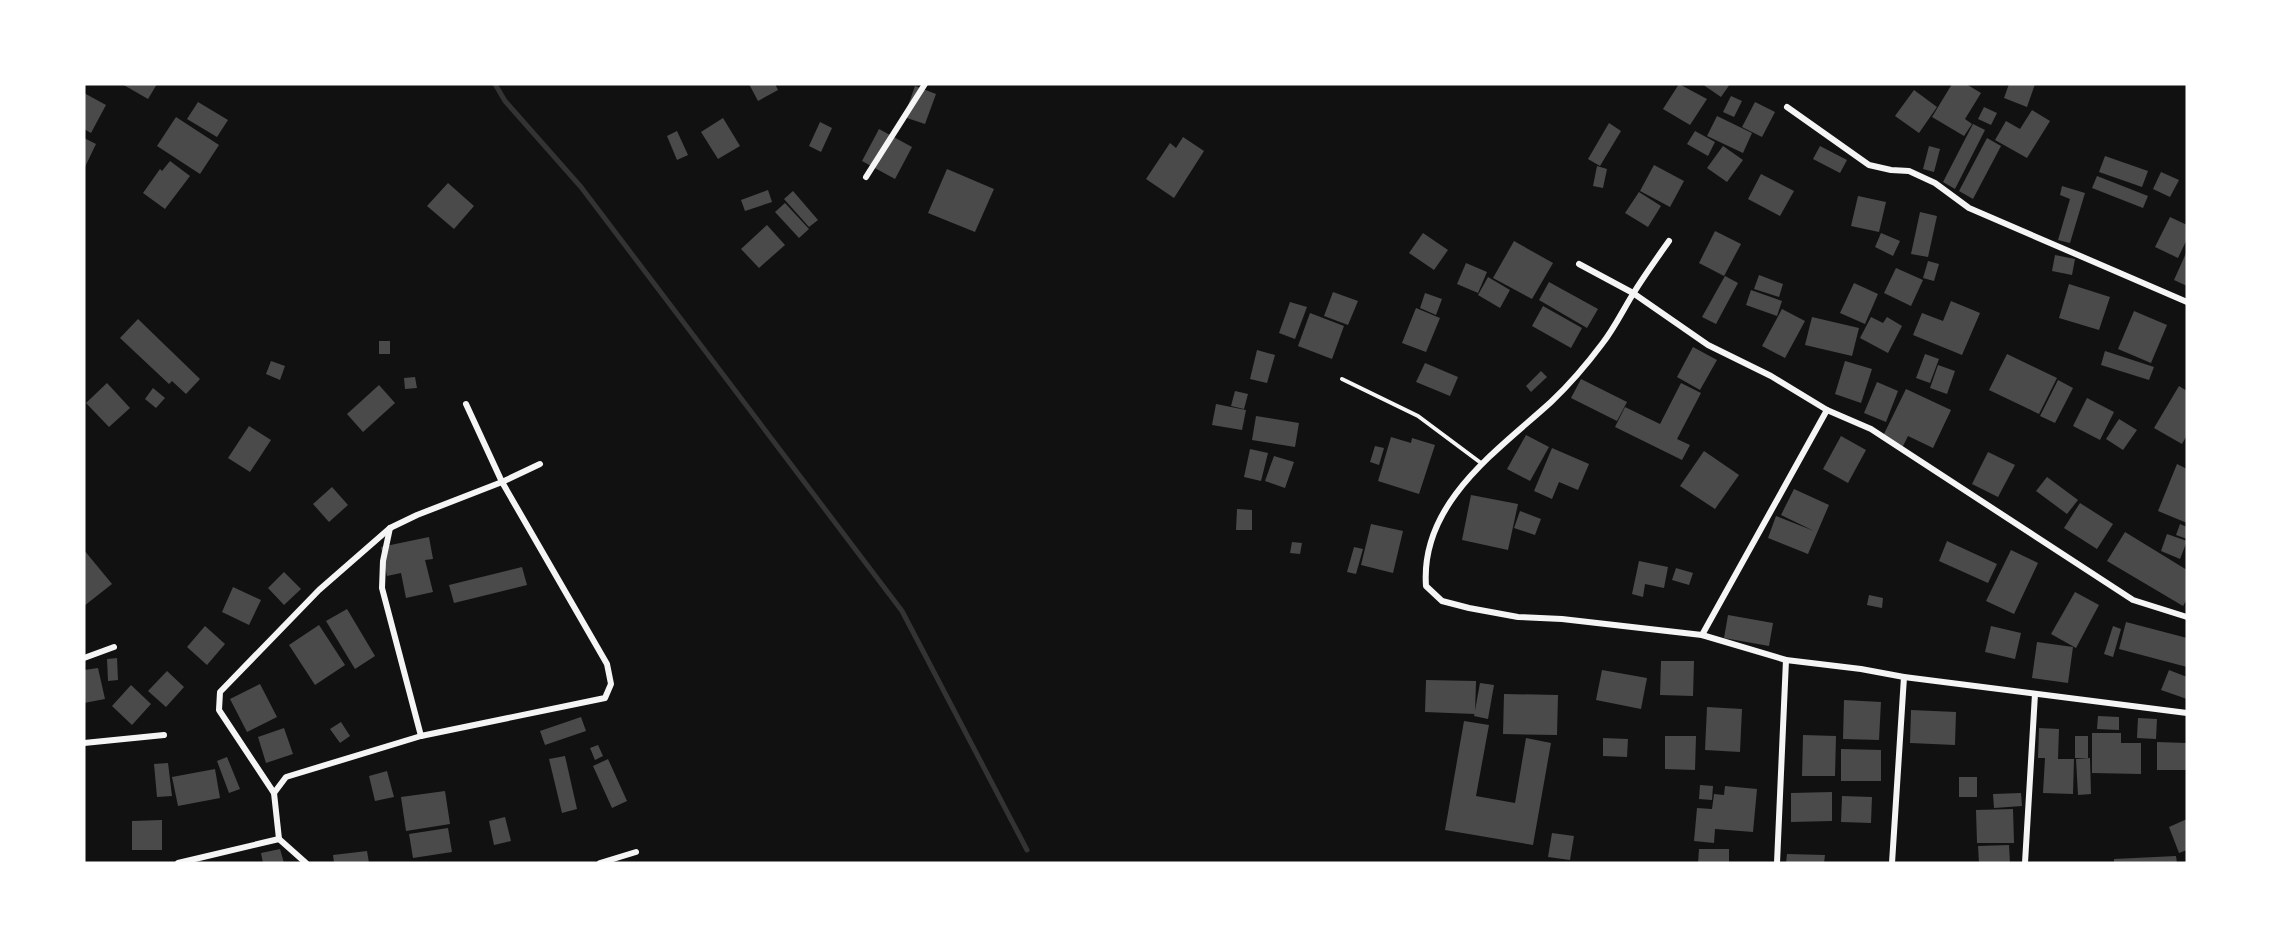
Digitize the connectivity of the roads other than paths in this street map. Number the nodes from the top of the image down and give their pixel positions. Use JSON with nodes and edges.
{"nodes":[{"id":1,"x":925,"y":84,"type":"edge"},
{"id":2,"x":1787,"y":107,"type":"dead end"},
{"id":3,"x":866,"y":177,"type":"dead end"},
{"id":4,"x":1669,"y":241,"type":"dead end"},
{"id":5,"x":1579,"y":264,"type":"dead end"},
{"id":6,"x":1633,"y":293,"type":"junction"},
{"id":7,"x":2187,"y":302,"type":"edge"},
{"id":8,"x":1342,"y":378,"type":"dead end"},
{"id":9,"x":466,"y":404,"type":"dead end"},
{"id":10,"x":1827,"y":410,"type":"junction"},
{"id":11,"x":1481,"y":463,"type":"junction"},
{"id":12,"x":540,"y":464,"type":"dead end"},
{"id":13,"x":502,"y":482,"type":"junction"},
{"id":14,"x":390,"y":528,"type":"junction"},
{"id":15,"x":2187,"y":617,"type":"edge"},
{"id":16,"x":1702,"y":635,"type":"junction"},
{"id":17,"x":114,"y":647,"type":"dead end"},
{"id":18,"x":84,"y":658,"type":"edge"},
{"id":19,"x":1786,"y":660,"type":"junction"},
{"id":20,"x":1904,"y":677,"type":"junction"},
{"id":21,"x":2035,"y":694,"type":"junction"},
{"id":22,"x":2187,"y":713,"type":"edge"},
{"id":23,"x":164,"y":735,"type":"dead end"},
{"id":24,"x":421,"y":736,"type":"junction"},
{"id":25,"x":84,"y":743,"type":"edge"},
{"id":26,"x":274,"y":793,"type":"junction"},
{"id":27,"x":279,"y":839,"type":"junction"},
{"id":28,"x":636,"y":852,"type":"dead end"},
{"id":29,"x":178,"y":863,"type":"edge"},
{"id":30,"x":306,"y":863,"type":"edge"},
{"id":31,"x":600,"y":863,"type":"edge"},
{"id":32,"x":1777,"y":863,"type":"edge"},
{"id":33,"x":1892,"y":863,"type":"edge"},
{"id":34,"x":2025,"y":863,"type":"edge"}],
"edges":[{"from":1,"to":3,"type":"street"},
{"from":2,"to":7,"type":"street"},
{"from":4,"to":6,"type":"street"},
{"from":5,"to":6,"type":"street"},
{"from":6,"to":10,"type":"street"},
{"from":6,"to":11,"type":"street"},
{"from":8,"to":11,"type":"lane"},
{"from":9,"to":13,"type":"street"},
{"from":10,"to":15,"type":"street"},
{"from":10,"to":16,"type":"street"},
{"from":11,"to":16,"type":"street"},
{"from":12,"to":13,"type":"street"},
{"from":13,"to":14,"type":"street"},
{"from":13,"to":24,"type":"street"},
{"from":14,"to":24,"type":"street"},
{"from":14,"to":26,"type":"street"},
{"from":16,"to":19,"type":"street"},
{"from":17,"to":18,"type":"street"},
{"from":19,"to":20,"type":"street"},
{"from":19,"to":32,"type":"street"},
{"from":20,"to":21,"type":"street"},
{"from":20,"to":33,"type":"street"},
{"from":21,"to":22,"type":"street"},
{"from":21,"to":34,"type":"street"},
{"from":23,"to":25,"type":"street"},
{"from":24,"to":26,"type":"street"},
{"from":26,"to":27,"type":"street"},
{"from":27,"to":29,"type":"street"},
{"from":27,"to":30,"type":"street"},
{"from":28,"to":31,"type":"street"}]}
